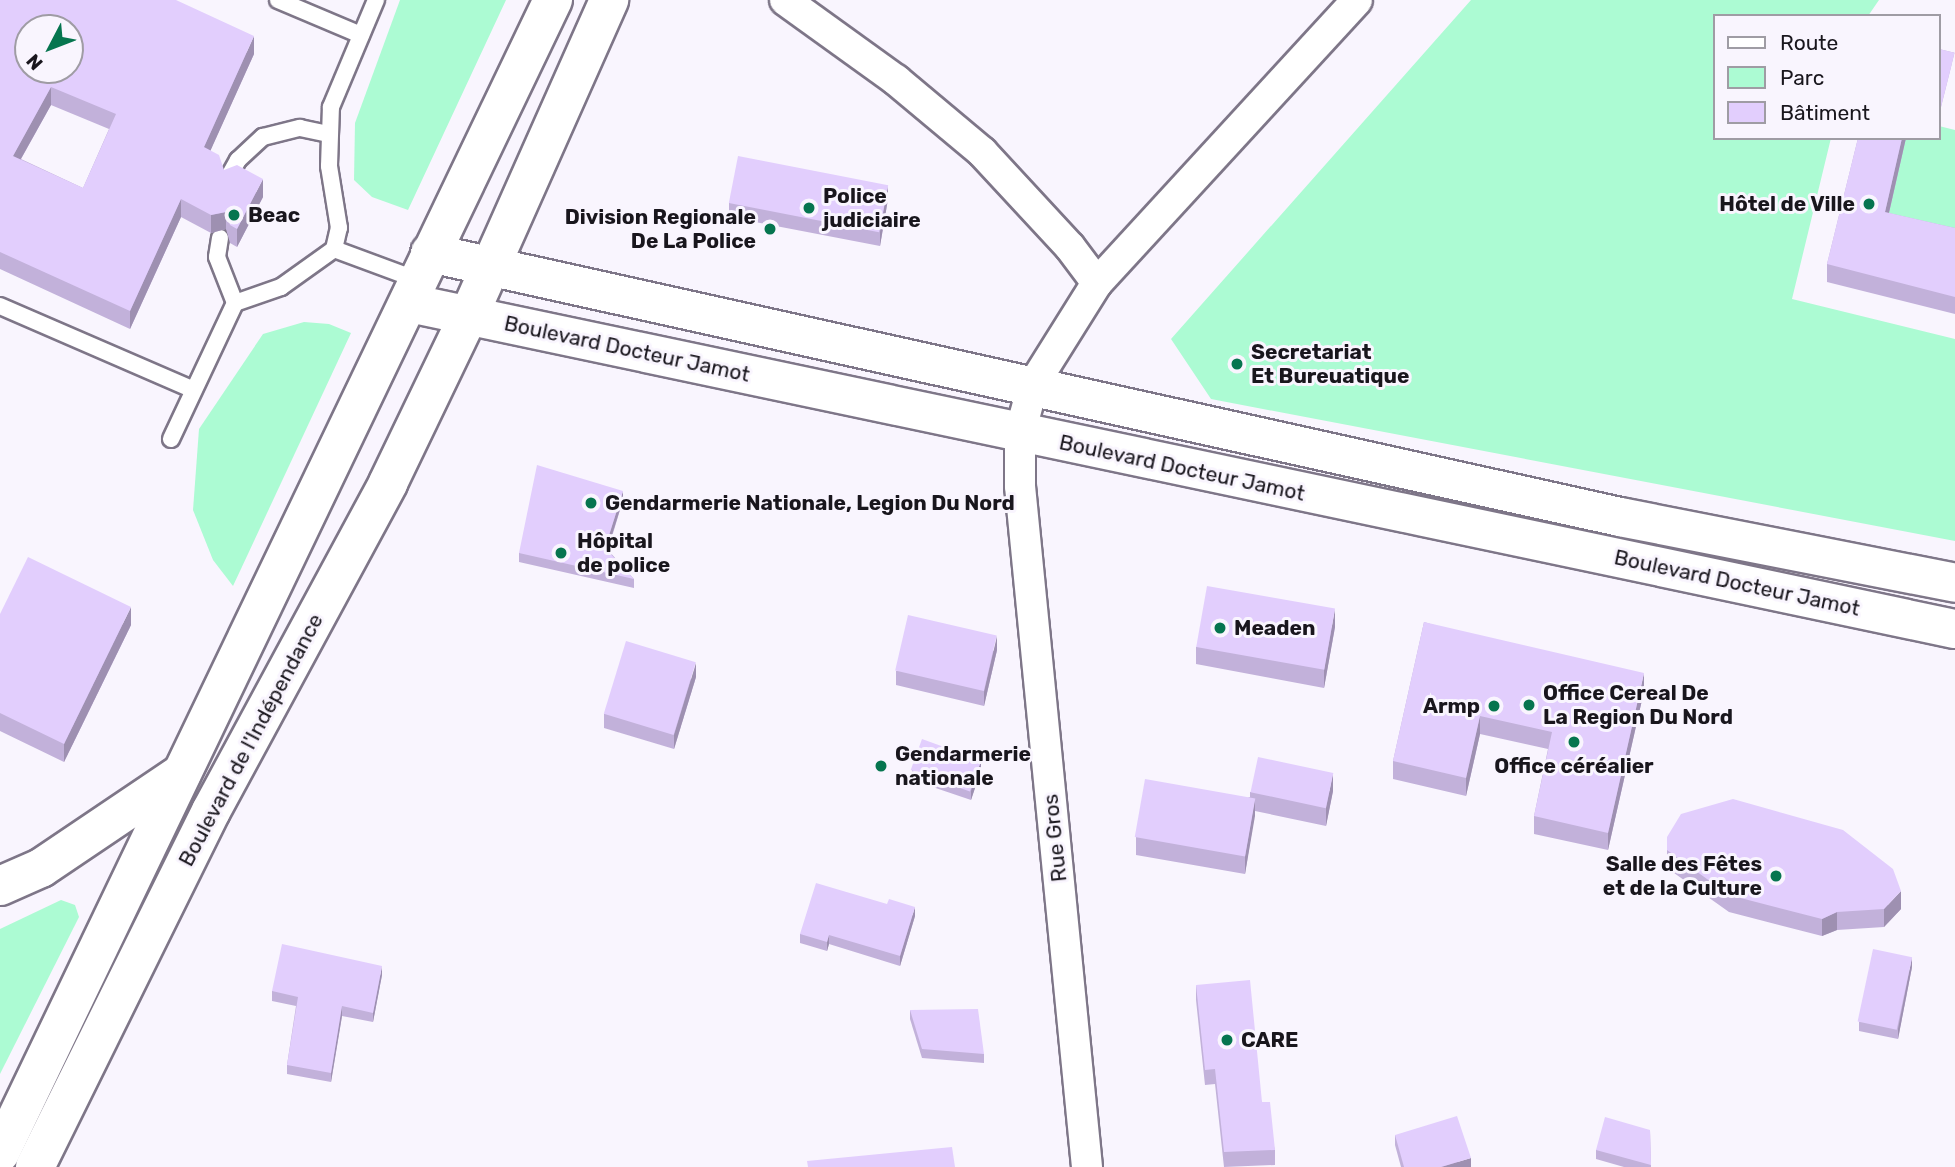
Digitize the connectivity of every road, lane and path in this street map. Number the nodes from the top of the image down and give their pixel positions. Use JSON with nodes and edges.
{"nodes":[{"id":1,"x":278,"y":0,"type":"edge"},
{"id":2,"x":376,"y":0,"type":"edge"},
{"id":3,"x":553,"y":0,"type":"edge"},
{"id":4,"x":609,"y":0,"type":"edge"},
{"id":5,"x":785,"y":0,"type":"edge"},
{"id":6,"x":1357,"y":0,"type":"edge"},
{"id":7,"x":361,"y":35,"type":"junction"},
{"id":8,"x":328,"y":134,"type":"junction"},
{"id":9,"x":228,"y":178,"type":"edge"},
{"id":10,"x":220,"y":238,"type":"edge"},
{"id":11,"x":334,"y":249,"type":"junction"},
{"id":12,"x":489,"y":267,"type":"junction"},
{"id":13,"x":419,"y":279,"type":"junction"},
{"id":14,"x":1097,"y":284,"type":"junction"},
{"id":15,"x":235,"y":303,"type":"junction"},
{"id":16,"x":0,"y":306,"type":"edge"},
{"id":17,"x":469,"y":315,"type":"junction"},
{"id":18,"x":1033,"y":385,"type":"junction"},
{"id":19,"x":194,"y":390,"type":"junction"},
{"id":20,"x":1020,"y":433,"type":"junction"},
{"id":21,"x":171,"y":439,"type":"dead end"},
{"id":22,"x":1955,"y":583,"type":"edge"},
{"id":23,"x":1955,"y":629,"type":"edge"},
{"id":24,"x":283,"y":681,"type":"junction"},
{"id":25,"x":182,"y":774,"type":"junction"},
{"id":26,"x":0,"y":886,"type":"edge"},
{"id":27,"x":0,"y":1153,"type":"edge"},
{"id":28,"x":35,"y":1167,"type":"edge"},
{"id":29,"x":1087,"y":1167,"type":"edge"}],
"edges":[{"from":1,"to":7,"type":"lane"},
{"from":2,"to":7,"type":"lane"},
{"from":3,"to":13,"type":"main road","name":"Boulevard de l'Indépendance"},
{"from":4,"to":12,"type":"main road","name":"Boulevard de l'Indépendance"},
{"from":5,"to":14,"type":"street"},
{"from":6,"to":14,"type":"street","name":"Rue Gros"},
{"from":7,"to":8,"type":"lane"},
{"from":8,"to":9,"type":"lane"},
{"from":8,"to":11,"type":"lane"},
{"from":10,"to":15,"type":"lane"},
{"from":11,"to":13,"type":"lane"},
{"from":11,"to":15,"type":"lane"},
{"from":12,"to":13,"type":"main road","name":"Boulevard Docteur Jamot"},
{"from":12,"to":17,"type":"main road","name":"Boulevard de l'Indépendance"},
{"from":12,"to":18,"type":"main road","name":"Boulevard Docteur Jamot"},
{"from":13,"to":17,"type":"main road","name":"Boulevard Docteur Jamot"},
{"from":13,"to":25,"type":"main road","name":"Boulevard de l'Indépendance"},
{"from":14,"to":18,"type":"street","name":"Rue Gros"},
{"from":15,"to":19,"type":"lane"},
{"from":16,"to":19,"type":"lane"},
{"from":17,"to":20,"type":"main road","name":"Boulevard Docteur Jamot"},
{"from":17,"to":24,"type":"main road","name":"Boulevard de l'Indépendance"},
{"from":18,"to":20,"type":"street","name":"Rue Gros"},
{"from":18,"to":22,"type":"main road","name":"Boulevard Docteur Jamot"},
{"from":19,"to":21,"type":"lane"},
{"from":20,"to":23,"type":"main road","name":"Boulevard Docteur Jamot"},
{"from":20,"to":29,"type":"street","name":"Rue Gros"},
{"from":24,"to":25,"type":"main road"},
{"from":24,"to":28,"type":"main road","name":"Boulevard de l'Indépendance"},
{"from":25,"to":26,"type":"main road"},
{"from":25,"to":27,"type":"main road","name":"Boulevard de l'Indépendance"}]}
